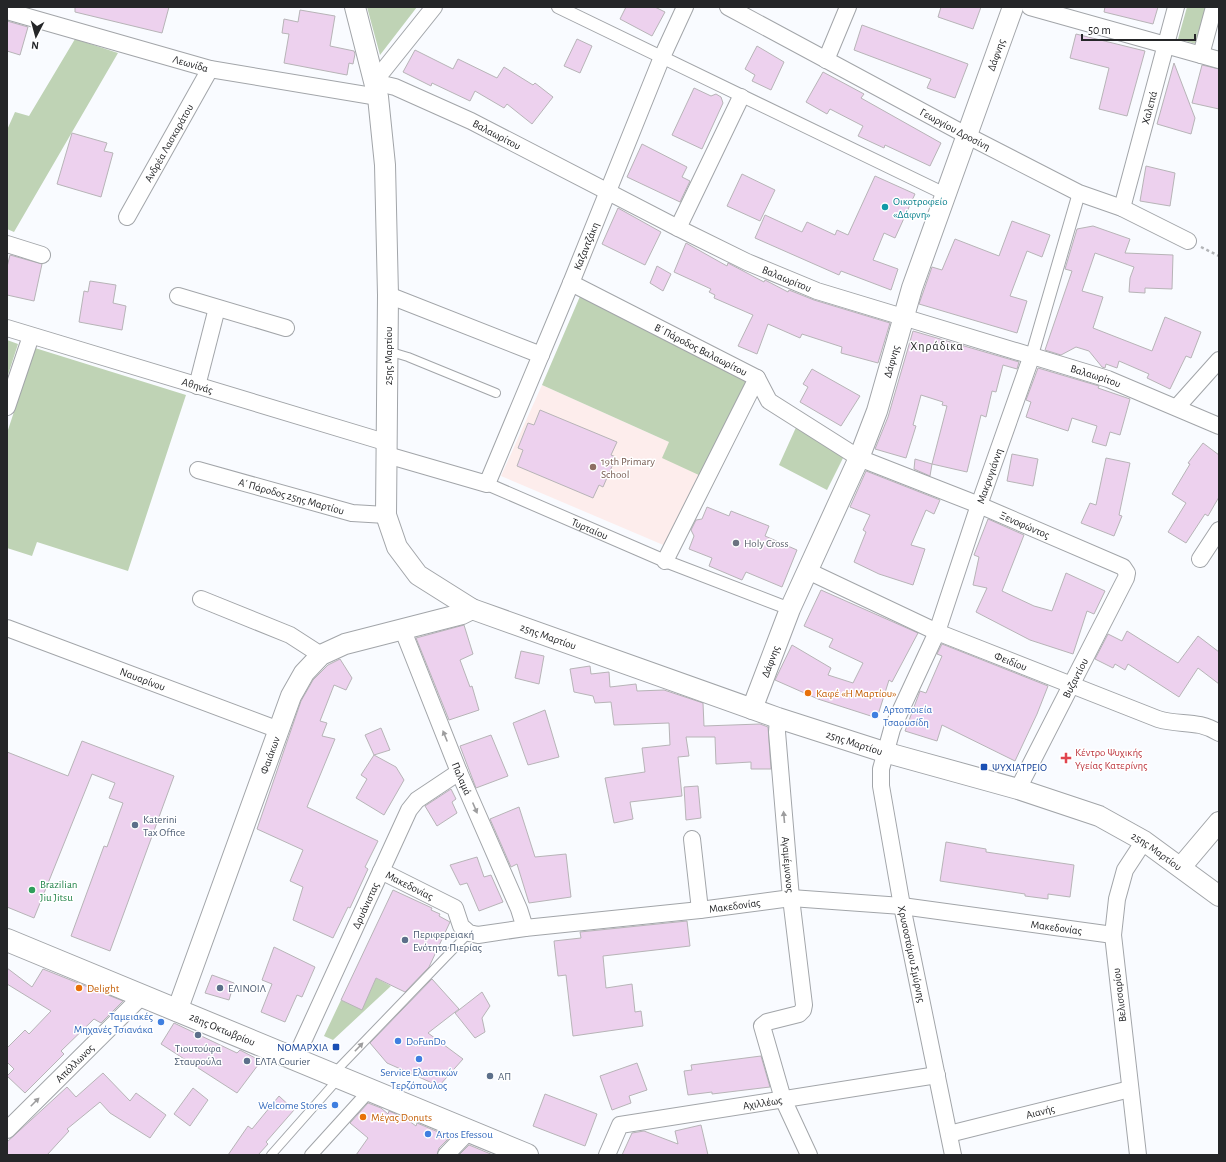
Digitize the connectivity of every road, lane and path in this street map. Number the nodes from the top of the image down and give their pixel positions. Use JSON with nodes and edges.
{"nodes":[{"id":1,"x":355,"y":7,"type":"edge"},
{"id":2,"x":434,"y":7,"type":"edge"},
{"id":3,"x":558,"y":7,"type":"edge"},
{"id":4,"x":685,"y":7,"type":"edge"},
{"id":5,"x":728,"y":7,"type":"edge"},
{"id":6,"x":848,"y":7,"type":"edge"},
{"id":7,"x":1013,"y":7,"type":"edge"},
{"id":8,"x":1030,"y":7,"type":"edge"},
{"id":9,"x":1176,"y":7,"type":"edge"},
{"id":10,"x":1214,"y":7,"type":"edge"},
{"id":11,"x":7,"y":11,"type":"edge"},
{"id":12,"x":1166,"y":45,"type":"junction"},
{"id":13,"x":1201,"y":55,"type":"junction"},
{"id":14,"x":662,"y":57,"type":"junction"},
{"id":15,"x":826,"y":60,"type":"junction"},
{"id":16,"x":1219,"y":60,"type":"edge"},
{"id":17,"x":210,"y":69,"type":"junction"},
{"id":18,"x":376,"y":89,"type":"junction"},
{"id":19,"x":740,"y":97,"type":"junction"},
{"id":20,"x":966,"y":135,"type":"junction"},
{"id":21,"x":607,"y":192,"type":"junction"},
{"id":22,"x":1079,"y":193,"type":"junction"},
{"id":23,"x":945,"y":194,"type":"junction"},
{"id":24,"x":1122,"y":208,"type":"junction"},
{"id":25,"x":127,"y":217,"type":"dead end"},
{"id":26,"x":678,"y":228,"type":"junction"},
{"id":27,"x":1188,"y":240,"type":"joint"},
{"id":28,"x":7,"y":244,"type":"edge"},
{"id":29,"x":42,"y":255,"type":"dead end"},
{"id":30,"x":1219,"y":256,"type":"edge"},
{"id":31,"x":571,"y":283,"type":"junction"},
{"id":32,"x":388,"y":295,"type":"junction"},
{"id":33,"x":178,"y":296,"type":"dead end"},
{"id":34,"x":217,"y":308,"type":"junction"},
{"id":35,"x":903,"y":317,"type":"junction"},
{"id":36,"x":7,"y":328,"type":"edge"},
{"id":37,"x":286,"y":328,"type":"dead end"},
{"id":38,"x":30,"y":336,"type":"junction"},
{"id":39,"x":388,"y":351,"type":"junction"},
{"id":40,"x":541,"y":355,"type":"junction"},
{"id":41,"x":1032,"y":356,"type":"junction"},
{"id":42,"x":1219,"y":360,"type":"edge"},
{"id":43,"x":756,"y":378,"type":"junction"},
{"id":44,"x":197,"y":386,"type":"junction"},
{"id":45,"x":496,"y":393,"type":"dead end"},
{"id":46,"x":7,"y":407,"type":"edge"},
{"id":47,"x":1177,"y":407,"type":"junction"},
{"id":48,"x":1219,"y":426,"type":"edge"},
{"id":49,"x":388,"y":449,"type":"junction"},
{"id":50,"x":859,"y":458,"type":"junction"},
{"id":51,"x":198,"y":470,"type":"dead end"},
{"id":52,"x":486,"y":484,"type":"junction"},
{"id":53,"x":979,"y":505,"type":"junction"},
{"id":54,"x":386,"y":515,"type":"junction"},
{"id":55,"x":1219,"y":530,"type":"edge"},
{"id":56,"x":1200,"y":559,"type":"dead end"},
{"id":57,"x":665,"y":561,"type":"junction"},
{"id":58,"x":1123,"y":567,"type":"joint"},
{"id":59,"x":808,"y":571,"type":"junction"},
{"id":60,"x":201,"y":599,"type":"dead end"},
{"id":61,"x":472,"y":609,"type":"junction"},
{"id":62,"x":790,"y":609,"type":"junction"},
{"id":63,"x":7,"y":628,"type":"edge"},
{"id":64,"x":402,"y":628,"type":"junction"},
{"id":65,"x":937,"y":632,"type":"junction"},
{"id":66,"x":321,"y":655,"type":"junction"},
{"id":67,"x":1072,"y":684,"type":"junction"},
{"id":68,"x":752,"y":709,"type":"junction"},
{"id":69,"x":778,"y":718,"type":"junction"},
{"id":70,"x":279,"y":730,"type":"junction"},
{"id":71,"x":1219,"y":734,"type":"edge"},
{"id":72,"x":884,"y":752,"type":"junction"},
{"id":73,"x":459,"y":772,"type":"junction"},
{"id":74,"x":1018,"y":789,"type":"junction"},
{"id":75,"x":1219,"y":822,"type":"edge"},
{"id":76,"x":692,"y":839,"type":"dead end"},
{"id":77,"x":1144,"y":841,"type":"junction"},
{"id":78,"x":1181,"y":867,"type":"junction"},
{"id":79,"x":381,"y":870,"type":"junction"},
{"id":80,"x":1219,"y":896,"type":"edge"},
{"id":81,"x":791,"y":898,"type":"junction"},
{"id":82,"x":902,"y":906,"type":"junction"},
{"id":83,"x":700,"y":910,"type":"junction"},
{"id":84,"x":525,"y":928,"type":"junction"},
{"id":85,"x":469,"y":933,"type":"junction"},
{"id":86,"x":1112,"y":935,"type":"junction"},
{"id":87,"x":7,"y":940,"type":"edge"},
{"id":88,"x":142,"y":996,"type":"junction"},
{"id":89,"x":177,"y":1011,"type":"junction"},
{"id":90,"x":295,"y":1059,"type":"junction"},
{"id":91,"x":937,"y":1075,"type":"junction"},
{"id":92,"x":336,"y":1076,"type":"junction"},
{"id":93,"x":1130,"y":1089,"type":"junction"},
{"id":94,"x":370,"y":1090,"type":"junction"},
{"id":95,"x":783,"y":1099,"type":"junction"},
{"id":96,"x":7,"y":1130,"type":"edge"},
{"id":97,"x":470,"y":1131,"type":"junction"},
{"id":98,"x":950,"y":1134,"type":"junction"},
{"id":99,"x":271,"y":1155,"type":"edge"},
{"id":100,"x":311,"y":1155,"type":"edge"},
{"id":101,"x":446,"y":1155,"type":"edge"},
{"id":102,"x":527,"y":1155,"type":"edge"},
{"id":103,"x":607,"y":1155,"type":"edge"},
{"id":104,"x":809,"y":1155,"type":"edge"},
{"id":105,"x":953,"y":1155,"type":"edge"},
{"id":106,"x":1138,"y":1155,"type":"edge"}],
"edges":[{"from":1,"to":18,"type":"street","name":"25ης Μαρτίου"},
{"from":2,"to":18,"type":"street"},
{"from":3,"to":14,"type":"street"},
{"from":4,"to":14,"type":"street","name":"Καζαντζάκη"},
{"from":5,"to":15,"type":"street","name":"Γεωργίου Δροσίνη"},
{"from":6,"to":15,"type":"street"},
{"from":7,"to":20,"type":"street","name":"Δάφνης"},
{"from":8,"to":12,"type":"street"},
{"from":9,"to":12,"type":"street","name":"Χαλεπά"},
{"from":10,"to":13,"type":"street"},
{"from":11,"to":17,"type":"street","name":"Λεωνίδα"},
{"from":12,"to":13,"type":"street"},
{"from":12,"to":24,"type":"street","name":"Χαλεπά"},
{"from":13,"to":16,"type":"street"},
{"from":14,"to":19,"type":"street"},
{"from":14,"to":21,"type":"street","name":"Καζαντζάκη"},
{"from":15,"to":20,"type":"street","name":"Γεωργίου Δροσίνη"},
{"from":17,"to":18,"type":"street","name":"Λεωνίδα"},
{"from":17,"to":25,"type":"street","name":"Ανδρέα Λασκαράτου"},
{"from":18,"to":21,"type":"street","name":"Βαλαωρίτου"},
{"from":18,"to":32,"type":"street","name":"25ης Μαρτίου"},
{"from":19,"to":23,"type":"street"},
{"from":19,"to":26,"type":"street"},
{"from":20,"to":22,"type":"street","name":"Γεωργίου Δροσίνη"},
{"from":20,"to":23,"type":"street","name":"Δάφνης"},
{"from":21,"to":26,"type":"street","name":"Βαλαωρίτου"},
{"from":21,"to":31,"type":"street","name":"Καζαντζάκη"},
{"from":22,"to":24,"type":"street","name":"Γεωργίου Δροσίνη"},
{"from":22,"to":41,"type":"street","name":"Μακρυγιάννη"},
{"from":23,"to":35,"type":"street","name":"Δάφνης"},
{"from":24,"to":27,"type":"street","name":"Γεωργίου Δροσίνη"},
{"from":26,"to":35,"type":"street","name":"Βαλαωρίτου"},
{"from":27,"to":30,"type":"path"},
{"from":28,"to":29,"type":"street"},
{"from":31,"to":40,"type":"street","name":"Καζαντζάκη"},
{"from":31,"to":43,"type":"street","name":"Β΄ Πάροδος Βαλαωρίτου"},
{"from":32,"to":39,"type":"street","name":"25ης Μαρτίου"},
{"from":32,"to":40,"type":"street"},
{"from":33,"to":34,"type":"street"},
{"from":34,"to":37,"type":"street"},
{"from":34,"to":44,"type":"street"},
{"from":35,"to":41,"type":"street","name":"Βαλαωρίτου"},
{"from":35,"to":50,"type":"street","name":"Δάφνης"},
{"from":36,"to":38,"type":"street","name":"Αθηνάς"},
{"from":38,"to":44,"type":"street","name":"Αθηνάς"},
{"from":38,"to":46,"type":"street"},
{"from":39,"to":45,"type":"lane"},
{"from":39,"to":49,"type":"street","name":"25ης Μαρτίου"},
{"from":40,"to":52,"type":"street","name":"Καζαντζάκη"},
{"from":41,"to":47,"type":"street","name":"Βαλαωρίτου"},
{"from":41,"to":53,"type":"street","name":"Μακρυγιάννη"},
{"from":42,"to":47,"type":"street"},
{"from":43,"to":50,"type":"street","name":"Β΄ Πάροδος Βαλαωρίτου"},
{"from":43,"to":57,"type":"street"},
{"from":44,"to":49,"type":"street","name":"Αθηνάς"},
{"from":47,"to":48,"type":"street","name":"Βαλαωρίτου"},
{"from":49,"to":52,"type":"street","name":"Τυρταίου"},
{"from":49,"to":54,"type":"street","name":"25ης Μαρτίου"},
{"from":50,"to":53,"type":"street","name":"Ξενοφώντος"},
{"from":50,"to":59,"type":"street","name":"Δάφνης"},
{"from":51,"to":54,"type":"street","name":"Α΄ Πάροδος 25ης Μαρτίου"},
{"from":52,"to":57,"type":"street","name":"Τυρταίου"},
{"from":53,"to":58,"type":"street","name":"Ξενοφώντος"},
{"from":53,"to":65,"type":"street","name":"Μακρυγιάννη"},
{"from":54,"to":61,"type":"street","name":"25ης Μαρτίου"},
{"from":55,"to":56,"type":"street"},
{"from":57,"to":62,"type":"street","name":"Τυρταίου"},
{"from":58,"to":67,"type":"street","name":"Βυζαντίου"},
{"from":59,"to":62,"type":"street","name":"Δάφνης"},
{"from":59,"to":65,"type":"street","name":"Φειδίου"},
{"from":60,"to":66,"type":"street"},
{"from":61,"to":64,"type":"street","name":"Φαιάκων"},
{"from":61,"to":68,"type":"street","name":"25ης Μαρτίου"},
{"from":62,"to":68,"type":"street","name":"Δάφνης"},
{"from":63,"to":70,"type":"street","name":"Ναυαρίνου"},
{"from":64,"to":66,"type":"street","name":"Φαιάκων"},
{"from":73,"to":64,"type":"street","name":"Παλαμά","one_way":true},
{"from":65,"to":67,"type":"street","name":"Φειδίου"},
{"from":65,"to":72,"type":"street","name":"Μακρυγιάννη"},
{"from":66,"to":70,"type":"street","name":"Φαιάκων"},
{"from":67,"to":71,"type":"street","name":"Φειδίου"},
{"from":67,"to":74,"type":"street","name":"Βυζαντίου"},
{"from":68,"to":69,"type":"street","name":"25ης Μαρτίου"},
{"from":69,"to":72,"type":"street","name":"25ης Μαρτίου"},
{"from":81,"to":69,"type":"street","name":"Αγαμέμνονος","one_way":true},
{"from":70,"to":89,"type":"street","name":"Φαιάκων"},
{"from":72,"to":74,"type":"street","name":"25ης Μαρτίου"},
{"from":72,"to":82,"type":"street","name":"Χρυσοστόμου Σμύρνης"},
{"from":73,"to":79,"type":"street","name":"Δρυάνιστας"},
{"from":73,"to":84,"type":"street","name":"Παλαμά","one_way":true},
{"from":74,"to":77,"type":"street","name":"25ης Μαρτίου"},
{"from":75,"to":78,"type":"street"},
{"from":76,"to":83,"type":"street"},
{"from":77,"to":78,"type":"street","name":"25ης Μαρτίου"},
{"from":77,"to":86,"type":"street","name":"Βελισσαρίου"},
{"from":78,"to":80,"type":"street","name":"25ης Μαρτίου"},
{"from":79,"to":85,"type":"street","name":"Μακεδονίας"},
{"from":79,"to":90,"type":"street","name":"Δρυάνιστας"},
{"from":81,"to":82,"type":"street","name":"Μακεδονίας"},
{"from":81,"to":83,"type":"street","name":"Μακεδονίας"},
{"from":81,"to":95,"type":"street","name":"Αγαμέμνονος"},
{"from":82,"to":86,"type":"street","name":"Μακεδονίας"},
{"from":82,"to":91,"type":"street","name":"Χρυσοστόμου Σμύρνης"},
{"from":83,"to":84,"type":"street","name":"Μακεδονίας"},
{"from":84,"to":85,"type":"street","name":"Μακεδονίας"},
{"from":92,"to":85,"type":"lane","one_way":true},
{"from":86,"to":93,"type":"street","name":"Βελισσαρίου"},
{"from":87,"to":88,"type":"main road","name":"28ης Οκτωβρίου"},
{"from":88,"to":89,"type":"main road","name":"28ης Οκτωβρίου"},
{"from":96,"to":88,"type":"street","name":"Απόλλωνος","one_way":true},
{"from":89,"to":90,"type":"main road","name":"28ης Οκτωβρίου"},
{"from":90,"to":92,"type":"main road","name":"28ης Οκτωβρίου"},
{"from":91,"to":95,"type":"street","name":"Αχιλλέως"},
{"from":91,"to":98,"type":"street","name":"Χρυσοστόμου Σμύρνης"},
{"from":92,"to":94,"type":"main road","name":"28ης Οκτωβρίου"},
{"from":92,"to":99,"type":"lane"},
{"from":93,"to":98,"type":"street","name":"Αιανής"},
{"from":93,"to":106,"type":"street","name":"Βελισσαρίου"},
{"from":94,"to":97,"type":"main road","name":"28ης Οκτωβρίου"},
{"from":94,"to":100,"type":"street"},
{"from":95,"to":103,"type":"street","name":"Αχιλλέως"},
{"from":95,"to":104,"type":"street"},
{"from":97,"to":101,"type":"street"},
{"from":97,"to":102,"type":"main road","name":"28ης Οκτωβρίου"},
{"from":98,"to":105,"type":"street","name":"Χρυσοστόμου Σμύρνης"}]}
